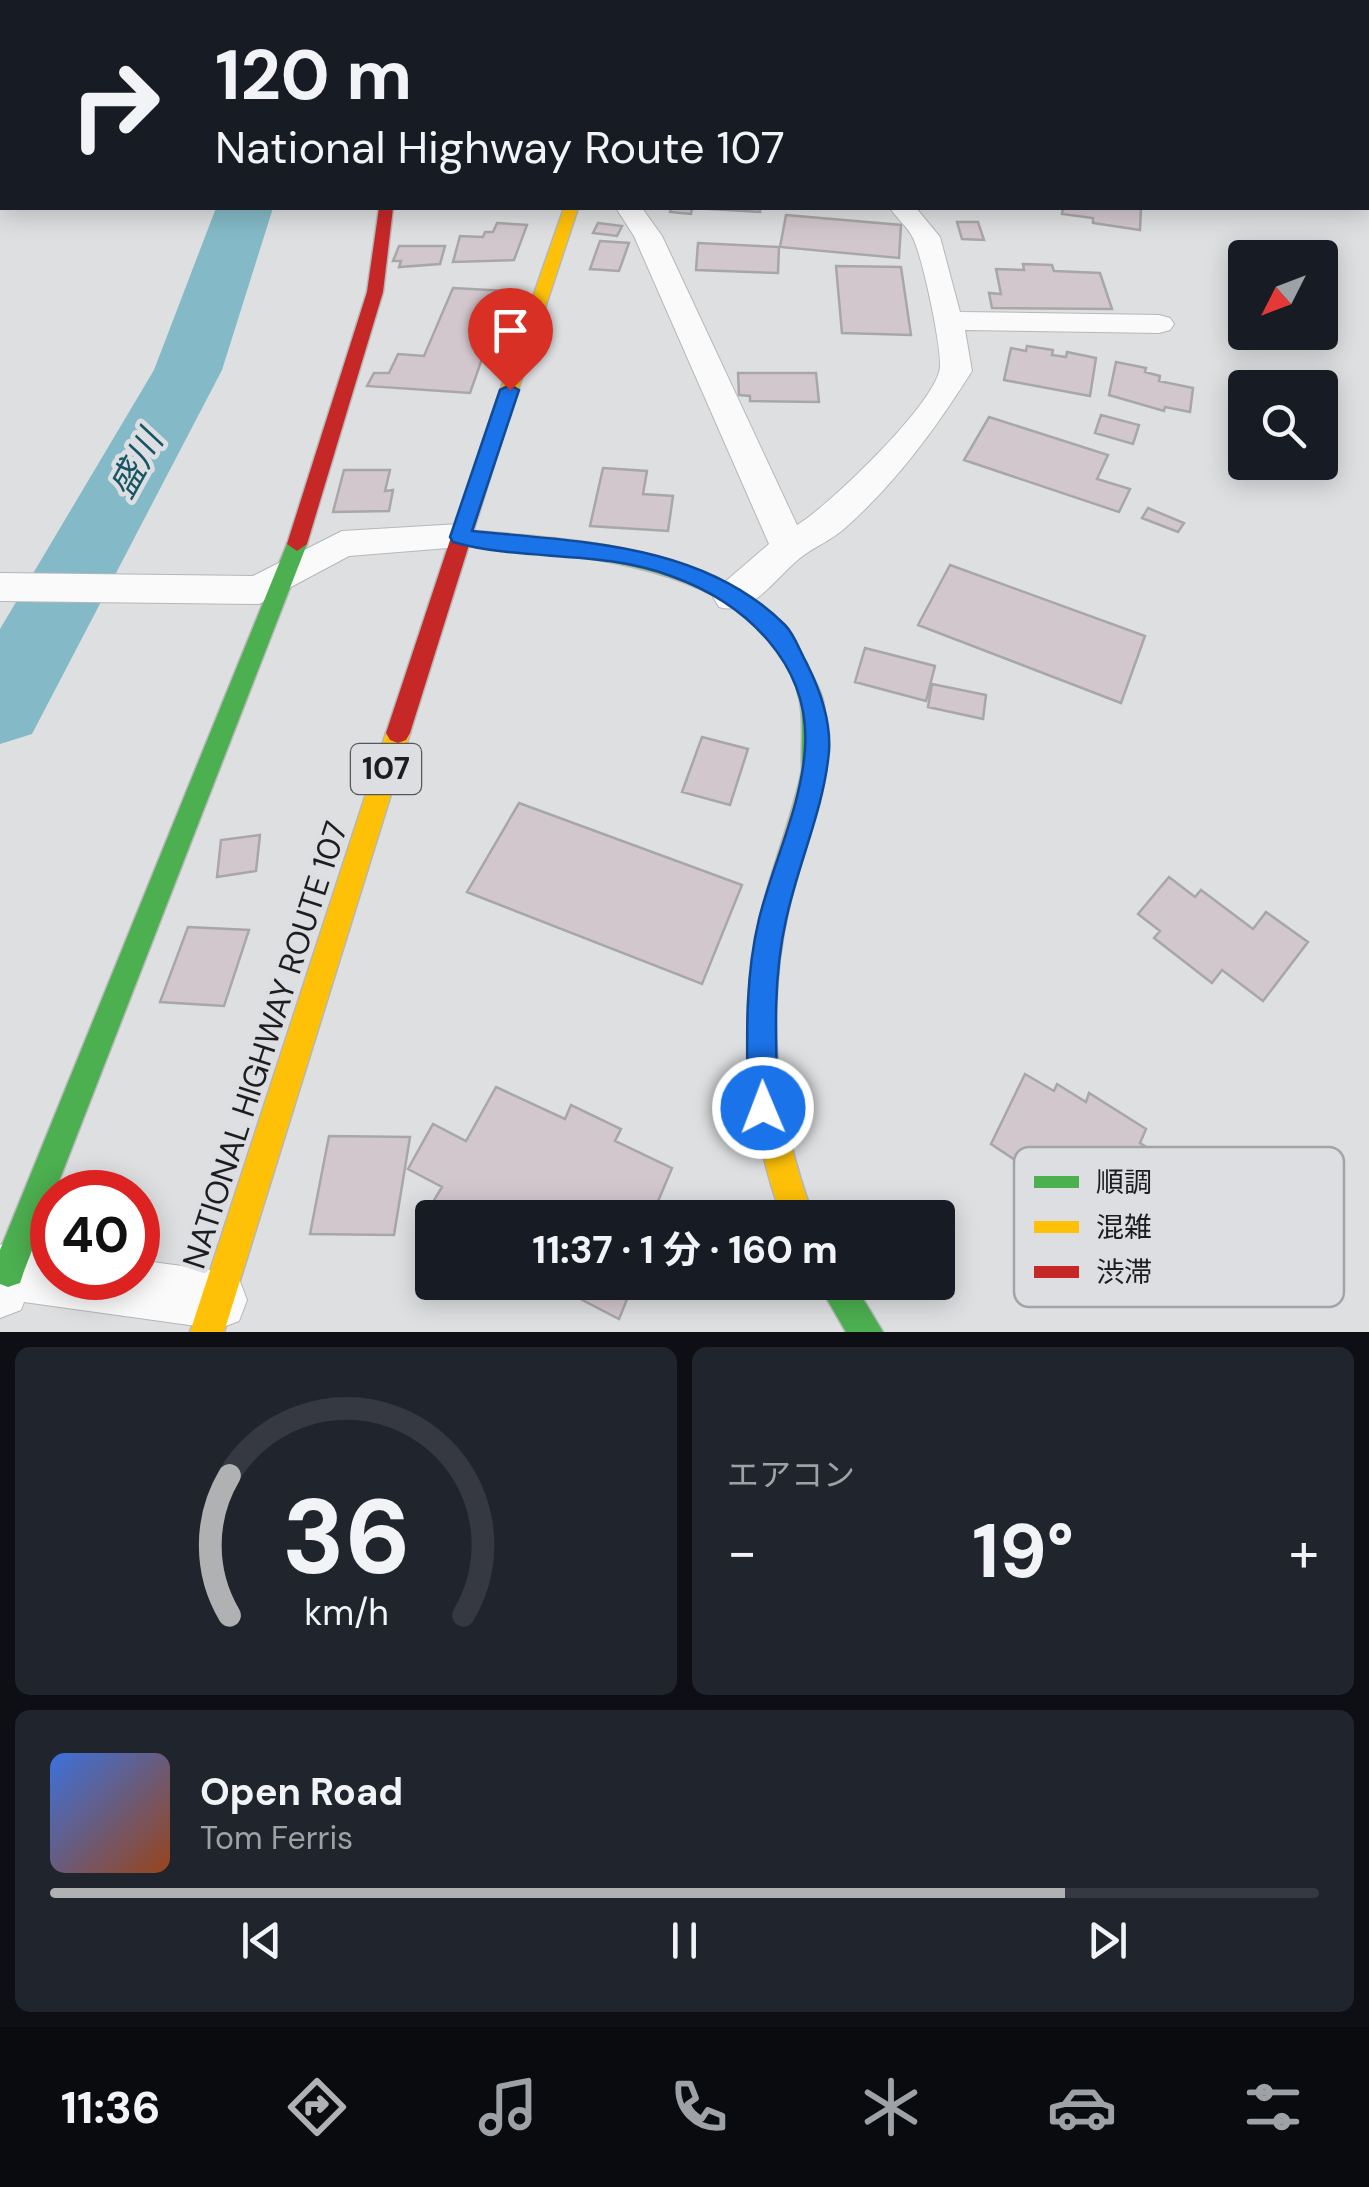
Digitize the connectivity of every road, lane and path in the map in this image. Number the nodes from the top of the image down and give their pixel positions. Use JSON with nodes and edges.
{"nodes":[{"id":1,"x":386,"y":210,"type":"edge"},
{"id":2,"x":570,"y":210,"type":"edge"},
{"id":3,"x":630,"y":210,"type":"edge"},
{"id":4,"x":905,"y":210,"type":"edge"},
{"id":5,"x":948,"y":321,"type":"junction"},
{"id":6,"x":1158,"y":324,"type":"dead end"},
{"id":7,"x":460,"y":537,"type":"junction"},
{"id":8,"x":789,"y":548,"type":"junction"},
{"id":9,"x":273,"y":582,"type":"junction"},
{"id":10,"x":0,"y":586,"type":"edge"},
{"id":11,"x":732,"y":596,"type":"junction"},
{"id":12,"x":792,"y":1200,"type":"edge"},
{"id":13,"x":4,"y":1280,"type":"edge"},
{"id":14,"x":845,"y":1300,"type":"edge"},
{"id":15,"x":212,"y":1316,"type":"edge"},
{"id":16,"x":866,"y":1332,"type":"edge"}],
"edges":[{"from":1,"to":9,"type":"main road"},
{"from":2,"to":7,"type":"main road","name":"NATIONAL HIGHWAY ROUTE 107","number":"107"},
{"from":3,"to":8,"type":"street"},
{"from":4,"to":5,"type":"street"},
{"from":5,"to":6,"type":"street"},
{"from":5,"to":8,"type":"street"},
{"from":7,"to":9,"type":"street"},
{"from":7,"to":11,"type":"main road"},
{"from":7,"to":15,"type":"main road","name":"NATIONAL HIGHWAY ROUTE 107","number":"107"},
{"from":8,"to":11,"type":"street"},
{"from":9,"to":10,"type":"street"},
{"from":9,"to":13,"type":"main road"},
{"from":11,"to":12,"type":"main road"},
{"from":13,"to":15,"type":"street"},
{"from":14,"to":16,"type":"main road"}]}
